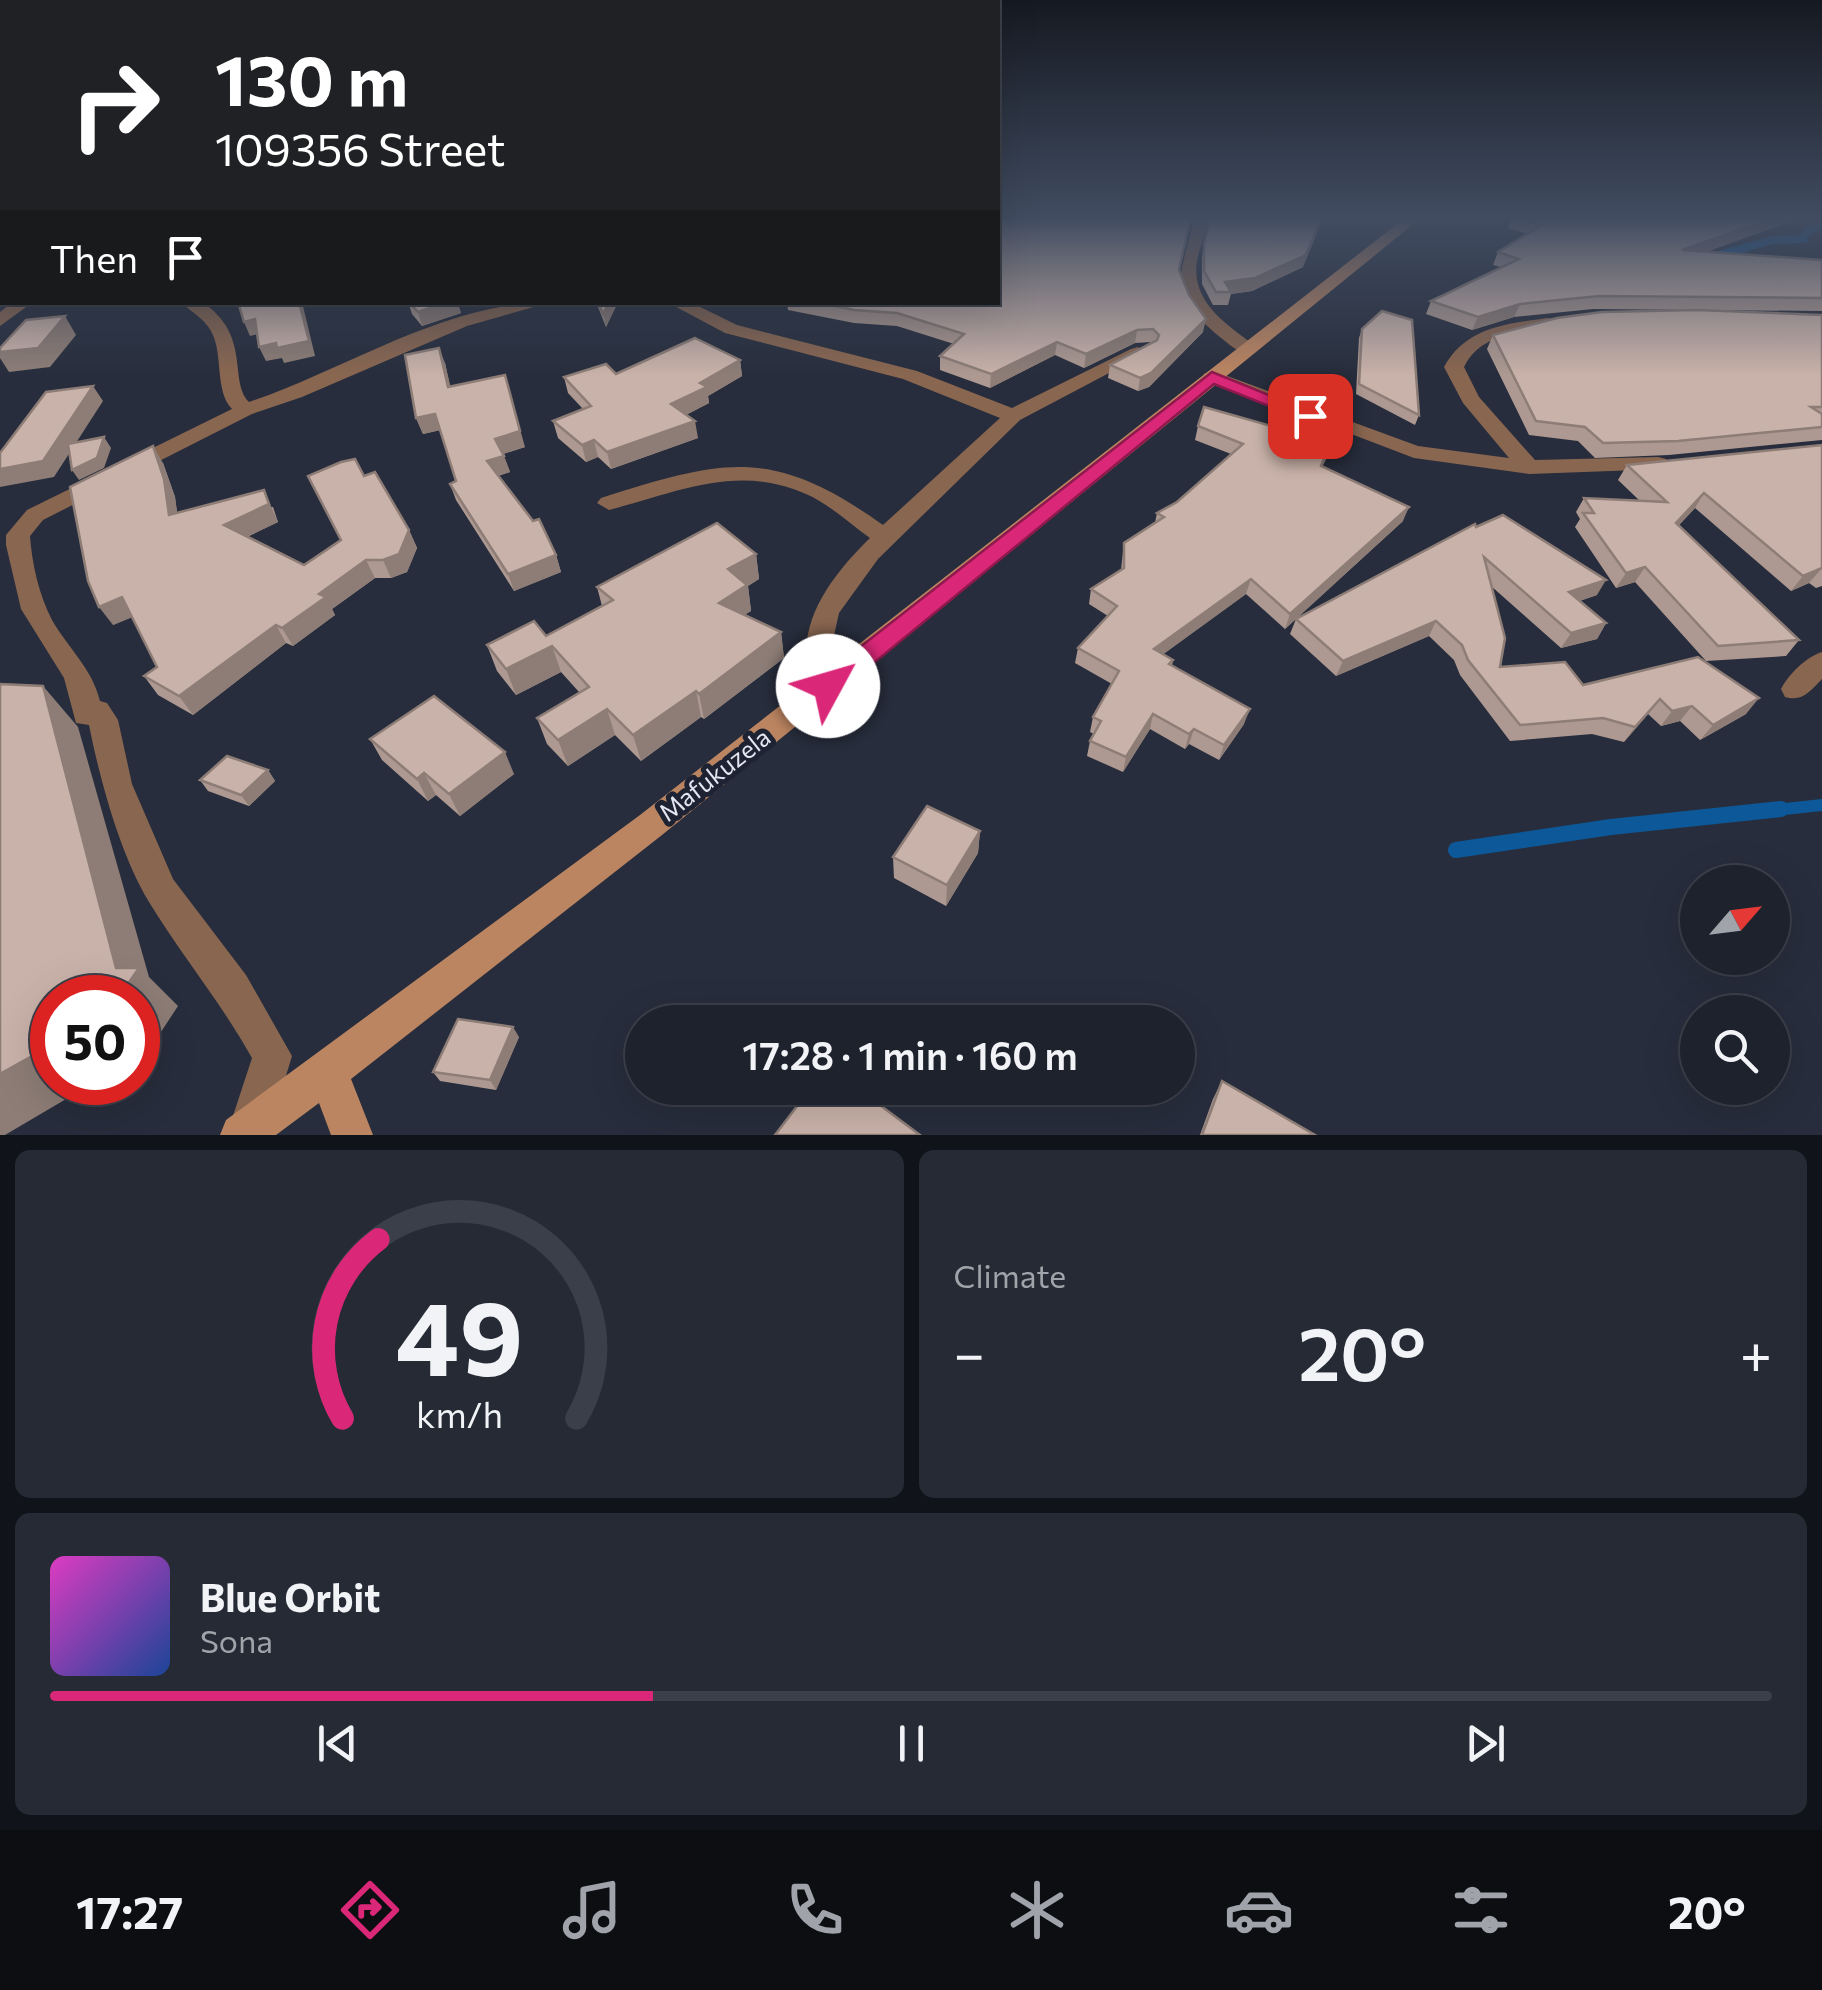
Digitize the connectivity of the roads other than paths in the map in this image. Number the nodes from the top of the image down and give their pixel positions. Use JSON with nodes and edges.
{"nodes":[{"id":1,"x":1189,"y":270,"type":"edge"},
{"id":2,"x":1348,"y":270,"type":"edge"},
{"id":3,"x":22,"y":305,"type":"edge"},
{"id":4,"x":193,"y":305,"type":"edge"},
{"id":5,"x":530,"y":305,"type":"edge"},
{"id":6,"x":681,"y":305,"type":"edge"},
{"id":7,"x":1566,"y":320,"type":"edge"},
{"id":8,"x":0,"y":322,"type":"edge"},
{"id":9,"x":1247,"y":349,"type":"junction"},
{"id":10,"x":1144,"y":350,"type":"edge"},
{"id":11,"x":1212,"y":377,"type":"junction"},
{"id":12,"x":245,"y":410,"type":"junction"},
{"id":13,"x":1013,"y":416,"type":"junction"},
{"id":14,"x":1688,"y":462,"type":"edge"},
{"id":15,"x":1530,"y":468,"type":"junction"},
{"id":16,"x":609,"y":503,"type":"dead end"},
{"id":17,"x":885,"y":538,"type":"junction"},
{"id":18,"x":1822,"y":662,"type":"edge"},
{"id":19,"x":828,"y":686,"type":"junction"},
{"id":20,"x":1795,"y":689,"type":"dead end"},
{"id":21,"x":328,"y":1072,"type":"junction"},
{"id":22,"x":245,"y":1132,"type":"edge"},
{"id":23,"x":352,"y":1135,"type":"edge"}],
"edges":[{"from":1,"to":9,"type":"street"},
{"from":2,"to":9,"type":"main road","name":"Mafukuzela"},
{"from":3,"to":8,"type":"street"},
{"from":4,"to":12,"type":"street"},
{"from":5,"to":12,"type":"street"},
{"from":6,"to":13,"type":"street"},
{"from":7,"to":15,"type":"street"},
{"from":9,"to":11,"type":"main road","name":"Mafukuzela"},
{"from":10,"to":13,"type":"street"},
{"from":11,"to":15,"type":"street"},
{"from":11,"to":19,"type":"main road","name":"Mafukuzela"},
{"from":12,"to":22,"type":"street"},
{"from":13,"to":17,"type":"street"},
{"from":14,"to":15,"type":"street"},
{"from":16,"to":17,"type":"street"},
{"from":17,"to":19,"type":"street"},
{"from":18,"to":20,"type":"street"},
{"from":19,"to":21,"type":"main road","name":"Mafukuzela"},
{"from":21,"to":22,"type":"main road","name":"Mafukuzela"},
{"from":21,"to":23,"type":"main road"}]}
